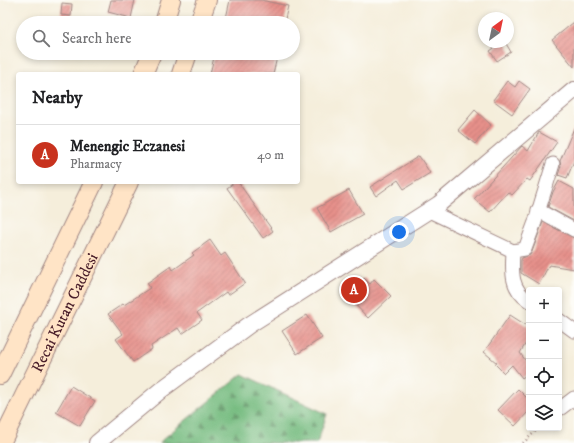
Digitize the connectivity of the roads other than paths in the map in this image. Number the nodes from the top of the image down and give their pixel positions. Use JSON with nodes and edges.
{"nodes":[{"id":1,"x":171,"y":0,"type":"edge"},
{"id":2,"x":207,"y":0,"type":"edge"},
{"id":3,"x":166,"y":16,"type":"edge"},
{"id":4,"x":201,"y":16,"type":"edge"},
{"id":5,"x":149,"y":60,"type":"edge"},
{"id":6,"x":186,"y":60,"type":"edge"},
{"id":7,"x":144,"y":72,"type":"edge"},
{"id":8,"x":182,"y":72,"type":"edge"},
{"id":9,"x":574,"y":90,"type":"edge"},
{"id":10,"x":553,"y":164,"type":"dead end"},
{"id":11,"x":93,"y":184,"type":"edge"},
{"id":12,"x":128,"y":184,"type":"edge"},
{"id":13,"x":538,"y":210,"type":"junction"},
{"id":14,"x":429,"y":211,"type":"junction"},
{"id":15,"x":574,"y":230,"type":"edge"},
{"id":16,"x":513,"y":251,"type":"junction"},
{"id":17,"x":526,"y":298,"type":"edge"},
{"id":18,"x":562,"y":322,"type":"edge"},
{"id":19,"x":574,"y":331,"type":"edge"},
{"id":20,"x":0,"y":376,"type":"edge"},
{"id":21,"x":161,"y":390,"type":"junction"},
{"id":22,"x":574,"y":398,"type":"edge"},
{"id":23,"x":562,"y":407,"type":"edge"},
{"id":24,"x":2,"y":443,"type":"edge"},
{"id":25,"x":97,"y":443,"type":"edge"},
{"id":26,"x":113,"y":443,"type":"edge"}],
"edges":[{"from":1,"to":3,"type":"main road"},
{"from":2,"to":4,"type":"main road"},
{"from":5,"to":7,"type":"main road"},
{"from":6,"to":8,"type":"main road"},
{"from":9,"to":14,"type":"street"},
{"from":10,"to":13,"type":"street"},
{"from":11,"to":20,"type":"main road","name":"Recai Kutan Caddesi"},
{"from":12,"to":24,"type":"main road","name":"Recai Kutan Caddesi"},
{"from":13,"to":15,"type":"street"},
{"from":13,"to":16,"type":"street"},
{"from":14,"to":16,"type":"street"},
{"from":14,"to":21,"type":"street"},
{"from":16,"to":17,"type":"street"},
{"from":18,"to":19,"type":"street"},
{"from":21,"to":25,"type":"street"},
{"from":21,"to":26,"type":"street"},
{"from":22,"to":23,"type":"street"}]}
